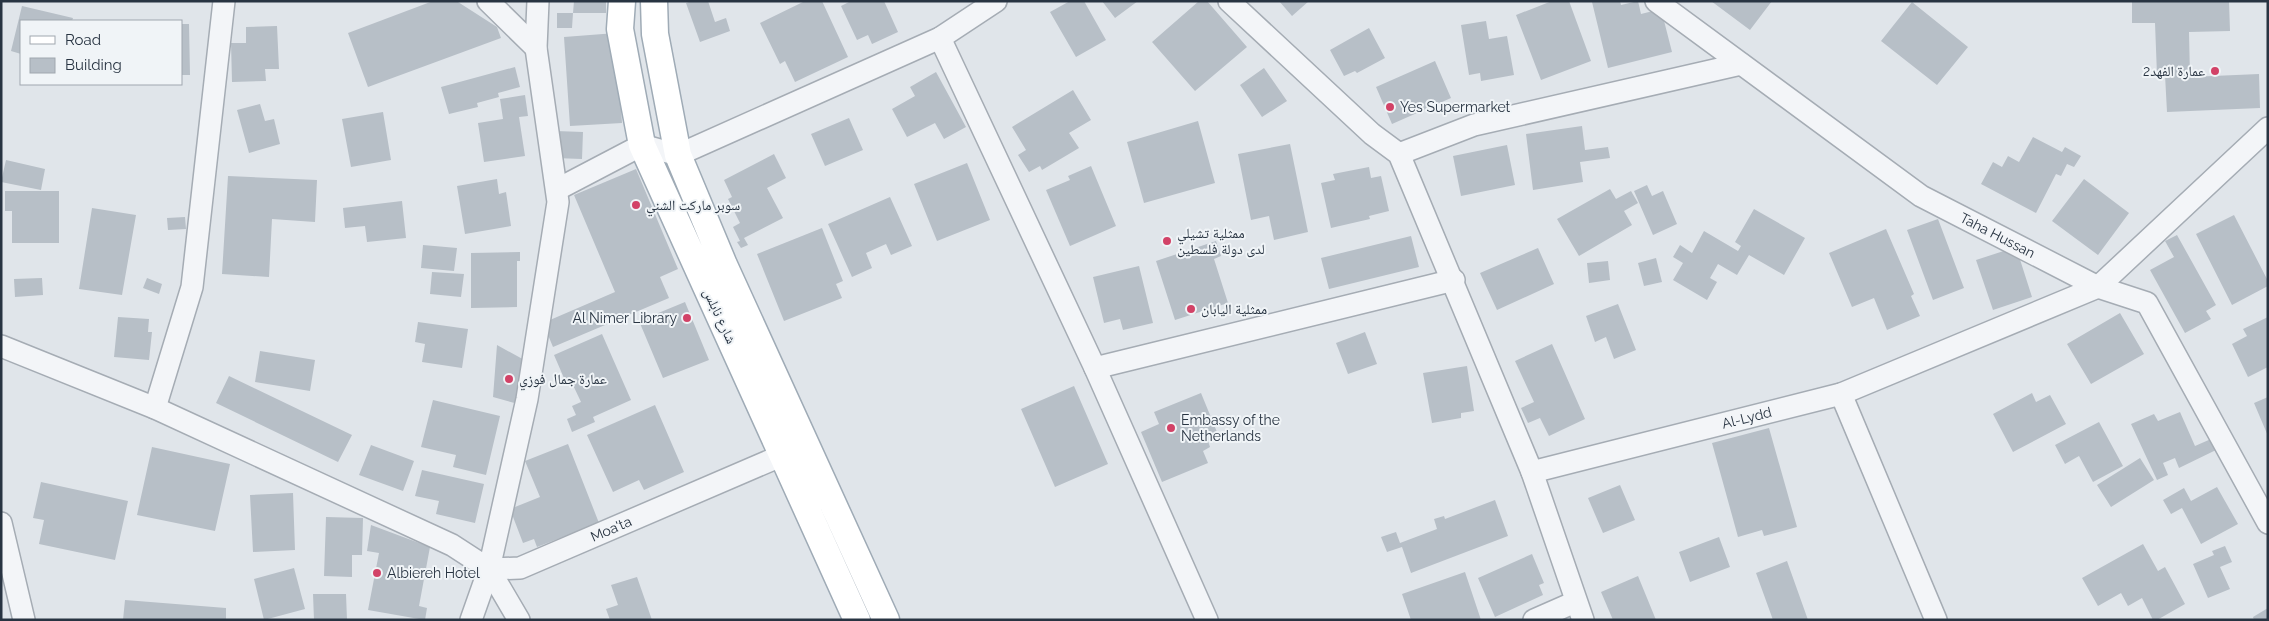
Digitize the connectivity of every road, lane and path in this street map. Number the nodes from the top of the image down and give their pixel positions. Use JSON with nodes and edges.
{"nodes":[{"id":1,"x":224,"y":1,"type":"edge"},
{"id":2,"x":488,"y":1,"type":"edge"},
{"id":3,"x":538,"y":1,"type":"edge"},
{"id":4,"x":622,"y":1,"type":"edge"},
{"id":5,"x":654,"y":1,"type":"edge"},
{"id":6,"x":996,"y":1,"type":"edge"},
{"id":7,"x":1229,"y":1,"type":"edge"},
{"id":8,"x":1656,"y":1,"type":"edge"},
{"id":9,"x":940,"y":38,"type":"junction"},
{"id":10,"x":536,"y":48,"type":"junction"},
{"id":11,"x":1741,"y":64,"type":"junction"},
{"id":12,"x":2268,"y":128,"type":"edge"},
{"id":13,"x":642,"y":145,"type":"junction"},
{"id":14,"x":1399,"y":154,"type":"junction"},
{"id":15,"x":678,"y":155,"type":"junction"},
{"id":16,"x":558,"y":189,"type":"junction"},
{"id":17,"x":1454,"y":280,"type":"junction"},
{"id":18,"x":2098,"y":287,"type":"junction"},
{"id":19,"x":1,"y":346,"type":"edge"},
{"id":20,"x":1095,"y":368,"type":"junction"},
{"id":21,"x":1841,"y":394,"type":"junction"},
{"id":22,"x":155,"y":408,"type":"junction"},
{"id":23,"x":795,"y":450,"type":"junction"},
{"id":24,"x":1532,"y":472,"type":"junction"},
{"id":25,"x":1,"y":523,"type":"edge"},
{"id":26,"x":2268,"y":523,"type":"edge"},
{"id":27,"x":489,"y":569,"type":"junction"},
{"id":28,"x":1579,"y":611,"type":"edge"},
{"id":29,"x":24,"y":620,"type":"edge"},
{"id":30,"x":472,"y":620,"type":"edge"},
{"id":31,"x":519,"y":620,"type":"edge"},
{"id":32,"x":857,"y":620,"type":"edge"},
{"id":33,"x":886,"y":620,"type":"edge"},
{"id":34,"x":1207,"y":620,"type":"edge"},
{"id":35,"x":1534,"y":620,"type":"edge"},
{"id":36,"x":1936,"y":620,"type":"edge"}],
"edges":[{"from":1,"to":22,"type":"street"},
{"from":2,"to":10,"type":"street"},
{"from":3,"to":10,"type":"street"},
{"from":4,"to":13,"type":"main road","name":"شارع نابلس"},
{"from":5,"to":15,"type":"main road","name":"شارع نابلس"},
{"from":6,"to":9,"type":"street"},
{"from":7,"to":14,"type":"street"},
{"from":8,"to":11,"type":"street","name":"Taha Hussan"},
{"from":9,"to":15,"type":"street"},
{"from":9,"to":20,"type":"street"},
{"from":10,"to":16,"type":"street"},
{"from":11,"to":14,"type":"street"},
{"from":11,"to":18,"type":"street","name":"Taha Hussan"},
{"from":12,"to":18,"type":"street"},
{"from":13,"to":15,"type":"street"},
{"from":13,"to":16,"type":"street"},
{"from":13,"to":23,"type":"main road","name":"شارع نابلس"},
{"from":14,"to":17,"type":"street"},
{"from":15,"to":23,"type":"main road","name":"شارع نابلس"},
{"from":16,"to":27,"type":"street"},
{"from":17,"to":20,"type":"street"},
{"from":17,"to":24,"type":"street"},
{"from":18,"to":21,"type":"street","name":"Al-Lydd"},
{"from":18,"to":26,"type":"street","name":"Taha Hussan"},
{"from":19,"to":22,"type":"street"},
{"from":20,"to":34,"type":"street"},
{"from":21,"to":24,"type":"street","name":"Al-Lydd"},
{"from":21,"to":36,"type":"street"},
{"from":22,"to":27,"type":"street"},
{"from":23,"to":27,"type":"street","name":"Moa'ta"},
{"from":23,"to":32,"type":"main road","name":"شارع نابلس"},
{"from":23,"to":33,"type":"main road","name":"شارع نابلس"},
{"from":24,"to":28,"type":"street"},
{"from":25,"to":29,"type":"street"},
{"from":27,"to":30,"type":"street"},
{"from":27,"to":31,"type":"street"},
{"from":28,"to":35,"type":"street"}]}
